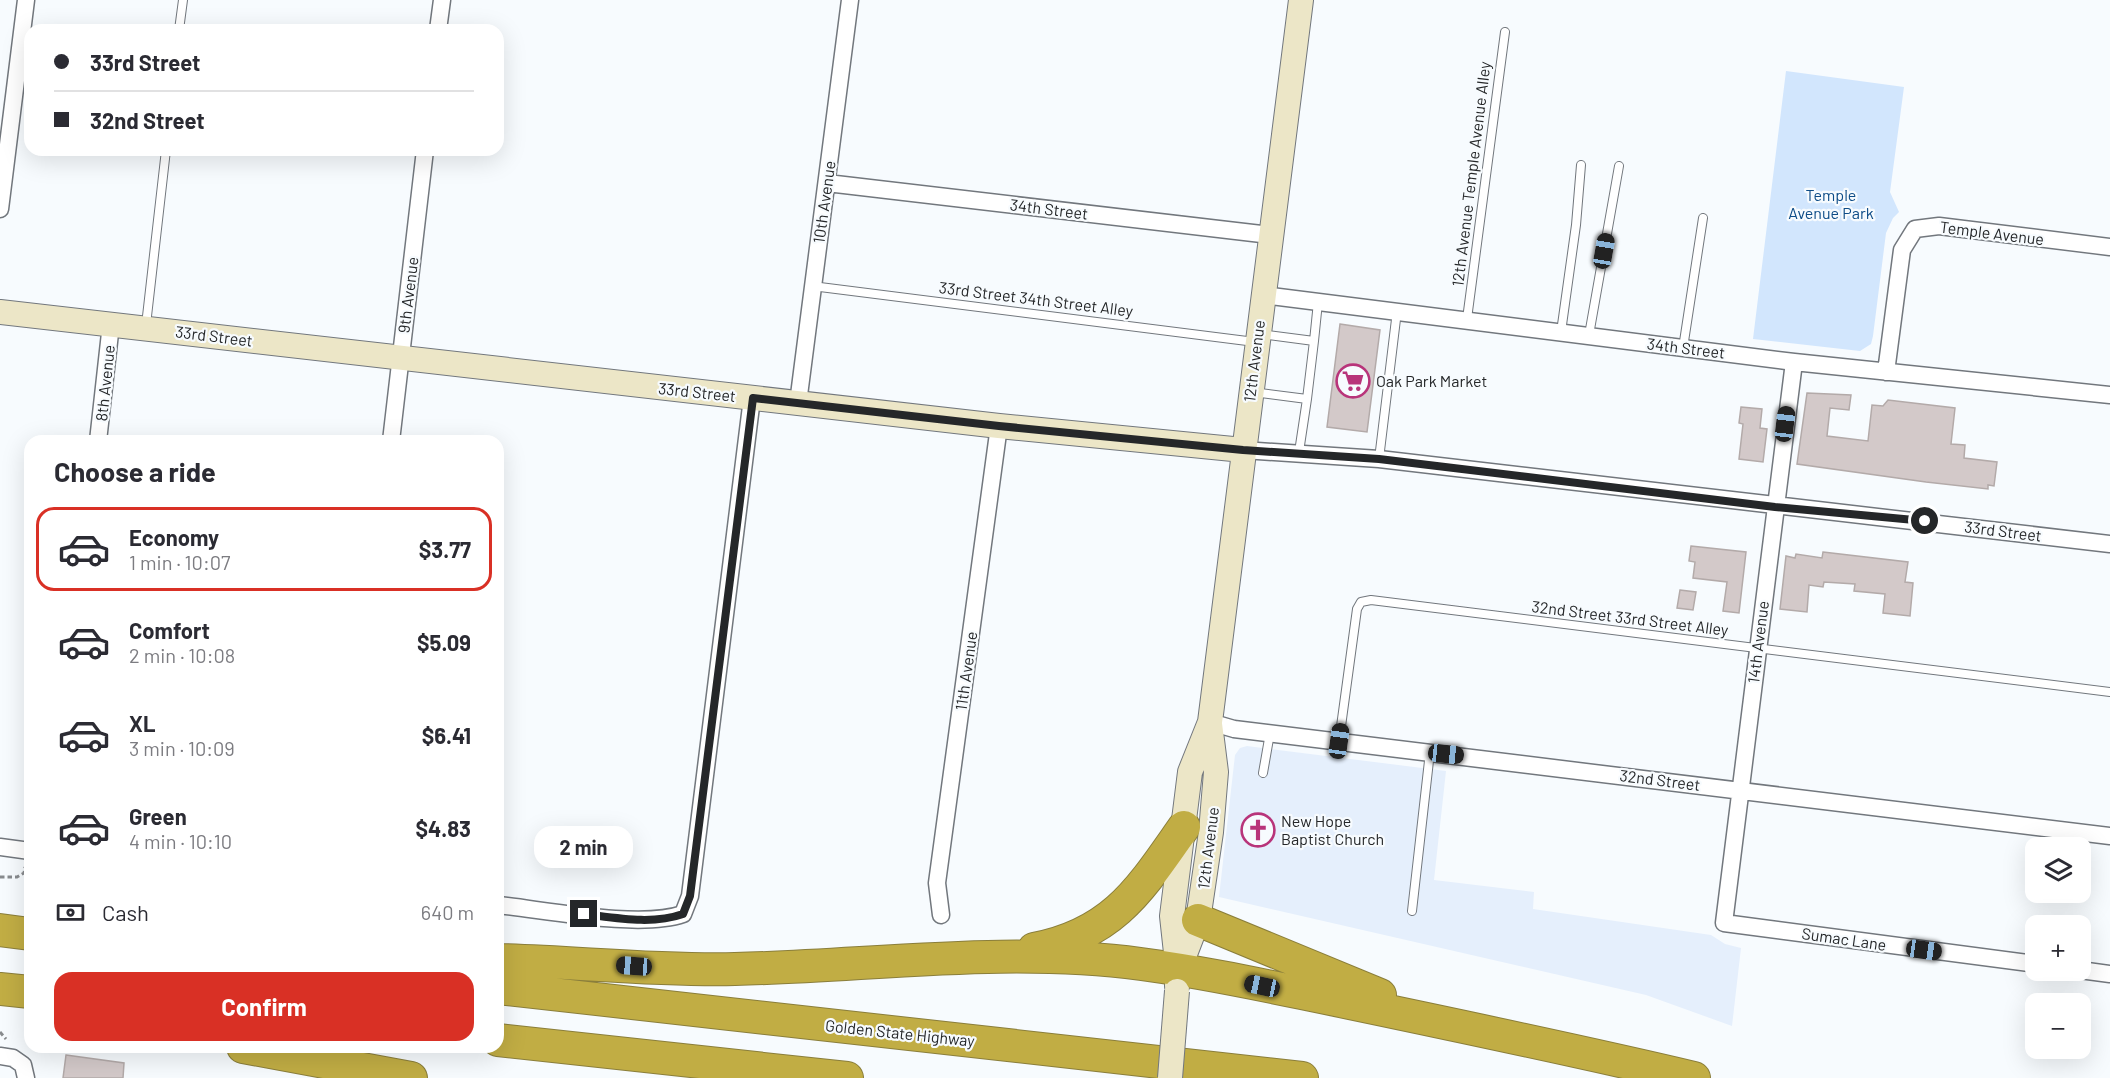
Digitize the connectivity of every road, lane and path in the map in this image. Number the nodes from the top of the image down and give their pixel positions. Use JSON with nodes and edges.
{"nodes":[{"id":1,"x":26,"y":0,"type":"edge"},
{"id":2,"x":183,"y":0,"type":"edge"},
{"id":3,"x":442,"y":0,"type":"edge"},
{"id":4,"x":850,"y":0,"type":"edge"},
{"id":5,"x":1301,"y":0,"type":"edge"},
{"id":6,"x":180,"y":24,"type":"edge"},
{"id":7,"x":439,"y":24,"type":"edge"},
{"id":8,"x":1505,"y":32,"type":"dead end"},
{"id":9,"x":165,"y":156,"type":"edge"},
{"id":10,"x":424,"y":156,"type":"edge"},
{"id":11,"x":1581,"y":165,"type":"dead end"},
{"id":12,"x":1619,"y":166,"type":"dead end"},
{"id":13,"x":827,"y":183,"type":"junction"},
{"id":14,"x":0,"y":209,"type":"edge"},
{"id":15,"x":1703,"y":218,"type":"dead end"},
{"id":16,"x":1270,"y":235,"type":"junction"},
{"id":17,"x":2110,"y":247,"type":"edge"},
{"id":18,"x":813,"y":286,"type":"junction"},
{"id":19,"x":1263,"y":296,"type":"junction"},
{"id":20,"x":1318,"y":302,"type":"junction"},
{"id":21,"x":1397,"y":311,"type":"junction"},
{"id":22,"x":0,"y":312,"type":"edge"},
{"id":23,"x":1467,"y":319,"type":"junction"},
{"id":24,"x":111,"y":324,"type":"junction"},
{"id":25,"x":145,"y":328,"type":"junction"},
{"id":26,"x":1560,"y":332,"type":"junction"},
{"id":27,"x":1589,"y":335,"type":"junction"},
{"id":28,"x":1257,"y":338,"type":"junction"},
{"id":29,"x":1314,"y":341,"type":"junction"},
{"id":30,"x":1683,"y":348,"type":"junction"},
{"id":31,"x":400,"y":358,"type":"junction"},
{"id":32,"x":1794,"y":362,"type":"junction"},
{"id":33,"x":1886,"y":372,"type":"junction"},
{"id":34,"x":1250,"y":392,"type":"junction"},
{"id":35,"x":2110,"y":395,"type":"edge"},
{"id":36,"x":753,"y":398,"type":"junction"},
{"id":37,"x":1307,"y":399,"type":"junction"},
{"id":38,"x":798,"y":403,"type":"junction"},
{"id":39,"x":999,"y":426,"type":"junction"},
{"id":40,"x":99,"y":435,"type":"edge"},
{"id":41,"x":392,"y":435,"type":"edge"},
{"id":42,"x":1243,"y":450,"type":"junction"},
{"id":43,"x":1299,"y":452,"type":"junction"},
{"id":44,"x":1379,"y":459,"type":"junction"},
{"id":45,"x":1775,"y":507,"type":"junction"},
{"id":46,"x":2110,"y":544,"type":"edge"},
{"id":47,"x":1757,"y":649,"type":"junction"},
{"id":48,"x":2110,"y":692,"type":"edge"},
{"id":49,"x":1210,"y":722,"type":"junction"},
{"id":50,"x":1270,"y":733,"type":"junction"},
{"id":51,"x":1339,"y":741,"type":"junction"},
{"id":52,"x":1430,"y":752,"type":"junction"},
{"id":53,"x":1263,"y":773,"type":"dead end"},
{"id":54,"x":1738,"y":789,"type":"junction"},
{"id":55,"x":1184,"y":827,"type":"junction"},
{"id":56,"x":2110,"y":836,"type":"edge"},
{"id":57,"x":0,"y":847,"type":"edge"},
{"id":58,"x":24,"y":850,"type":"edge"},
{"id":59,"x":504,"y":906,"type":"edge"},
{"id":60,"x":1412,"y":911,"type":"dead end"},
{"id":61,"x":941,"y":915,"type":"dead end"},
{"id":62,"x":1198,"y":920,"type":"junction"},
{"id":63,"x":1724,"y":923,"type":"joint"},
{"id":64,"x":0,"y":930,"type":"edge"},
{"id":65,"x":24,"y":933,"type":"edge"},
{"id":66,"x":1001,"y":955,"type":"junction"},
{"id":67,"x":504,"y":960,"type":"edge"},
{"id":68,"x":2025,"y":963,"type":"edge"},
{"id":69,"x":2091,"y":971,"type":"edge"},
{"id":70,"x":2110,"y":974,"type":"edge"},
{"id":71,"x":1177,"y":981,"type":"junction"},
{"id":72,"x":0,"y":989,"type":"edge"},
{"id":73,"x":504,"y":989,"type":"edge"},
{"id":74,"x":24,"y":991,"type":"edge"},
{"id":75,"x":1456,"y":1025,"type":"junction"},
{"id":76,"x":504,"y":1041,"type":"edge"},
{"id":77,"x":276,"y":1053,"type":"edge"},
{"id":78,"x":0,"y":1056,"type":"edge"},
{"id":79,"x":24,"y":1072,"type":"edge"},
{"id":80,"x":411,"y":1078,"type":"edge"},
{"id":81,"x":847,"y":1078,"type":"edge"},
{"id":82,"x":1170,"y":1078,"type":"edge"},
{"id":83,"x":1302,"y":1078,"type":"edge"},
{"id":84,"x":1694,"y":1078,"type":"edge"}],
"edges":[{"from":1,"to":14,"type":"street"},
{"from":2,"to":6,"type":"lane"},
{"from":3,"to":7,"type":"street"},
{"from":4,"to":13,"type":"street","name":"10th Avenue"},
{"from":5,"to":16,"type":"main road","name":"12th Avenue"},
{"from":8,"to":23,"type":"lane","name":"12th Avenue Temple Avenue Alley"},
{"from":9,"to":25,"type":"lane"},
{"from":10,"to":31,"type":"street","name":"9th Avenue"},
{"from":11,"to":26,"type":"lane"},
{"from":12,"to":27,"type":"lane"},
{"from":13,"to":16,"type":"street","name":"34th Street"},
{"from":13,"to":18,"type":"street","name":"10th Avenue"},
{"from":15,"to":30,"type":"lane"},
{"from":16,"to":19,"type":"main road","name":"12th Avenue"},
{"from":17,"to":33,"type":"street","name":"Temple Avenue"},
{"from":18,"to":28,"type":"lane","name":"33rd Street 34th Street Alley"},
{"from":18,"to":38,"type":"street","name":"10th Avenue"},
{"from":19,"to":20,"type":"street","name":"34th Street"},
{"from":19,"to":28,"type":"main road","name":"12th Avenue"},
{"from":20,"to":21,"type":"street","name":"34th Street"},
{"from":20,"to":29,"type":"lane"},
{"from":21,"to":23,"type":"street","name":"34th Street"},
{"from":21,"to":44,"type":"lane"},
{"from":22,"to":24,"type":"main road","name":"33rd Street"},
{"from":23,"to":26,"type":"street","name":"34th Street"},
{"from":24,"to":25,"type":"main road","name":"33rd Street"},
{"from":24,"to":40,"type":"street","name":"8th Avenue"},
{"from":25,"to":31,"type":"main road","name":"33rd Street"},
{"from":26,"to":27,"type":"street","name":"34th Street"},
{"from":27,"to":30,"type":"street","name":"34th Street"},
{"from":28,"to":29,"type":"lane","name":"33rd Street 34th Street Alley"},
{"from":28,"to":34,"type":"main road","name":"12th Avenue"},
{"from":29,"to":37,"type":"lane"},
{"from":30,"to":32,"type":"street","name":"34th Street"},
{"from":31,"to":36,"type":"main road","name":"33rd Street"},
{"from":31,"to":41,"type":"street","name":"9th Avenue"},
{"from":32,"to":33,"type":"street","name":"34th Street"},
{"from":32,"to":45,"type":"street","name":"14th Avenue"},
{"from":33,"to":35,"type":"street","name":"34th Street"},
{"from":34,"to":37,"type":"lane"},
{"from":34,"to":42,"type":"main road","name":"12th Avenue"},
{"from":36,"to":38,"type":"main road","name":"33rd Street"},
{"from":36,"to":59,"type":"street"},
{"from":37,"to":43,"type":"lane"},
{"from":38,"to":39,"type":"main road","name":"33rd Street"},
{"from":39,"to":42,"type":"main road","name":"33rd Street"},
{"from":39,"to":61,"type":"street","name":"11th Avenue"},
{"from":42,"to":43,"type":"street","name":"33rd Street"},
{"from":42,"to":49,"type":"main road","name":"12th Avenue"},
{"from":43,"to":44,"type":"street","name":"33rd Street"},
{"from":44,"to":45,"type":"street","name":"33rd Street"},
{"from":45,"to":46,"type":"street","name":"33rd Street"},
{"from":45,"to":47,"type":"street","name":"14th Avenue"},
{"from":47,"to":48,"type":"lane","name":"32nd Street 33rd Street Alley"},
{"from":47,"to":51,"type":"lane","name":"32nd Street 33rd Street Alley"},
{"from":47,"to":54,"type":"street","name":"14th Avenue"},
{"from":49,"to":50,"type":"street","name":"32nd Street"},
{"from":49,"to":55,"type":"main road","name":"12th Avenue"},
{"from":49,"to":62,"type":"main road","name":"12th Avenue"},
{"from":50,"to":51,"type":"street","name":"32nd Street"},
{"from":50,"to":53,"type":"lane"},
{"from":51,"to":52,"type":"street","name":"32nd Street"},
{"from":52,"to":54,"type":"street","name":"32nd Street"},
{"from":52,"to":60,"type":"lane"},
{"from":54,"to":56,"type":"street","name":"32nd Street"},
{"from":54,"to":63,"type":"street","name":"14th Avenue"},
{"from":55,"to":66,"type":"highway"},
{"from":55,"to":71,"type":"main road","name":"12th Avenue"},
{"from":57,"to":58,"type":"street"},
{"from":62,"to":71,"type":"main road","name":"12th Avenue"},
{"from":62,"to":75,"type":"highway"},
{"from":63,"to":68,"type":"street","name":"Sumac Lane"},
{"from":64,"to":65,"type":"highway"},
{"from":66,"to":67,"type":"highway"},
{"from":66,"to":71,"type":"highway"},
{"from":69,"to":70,"type":"street"},
{"from":71,"to":75,"type":"highway"},
{"from":71,"to":82,"type":"main road","name":"12th Avenue","bridge":true},
{"from":72,"to":74,"type":"highway"},
{"from":73,"to":83,"type":"highway","name":"Golden State Highway"},
{"from":75,"to":84,"type":"highway"},
{"from":76,"to":81,"type":"highway"},
{"from":77,"to":80,"type":"highway"},
{"from":78,"to":79,"type":"street"}]}
